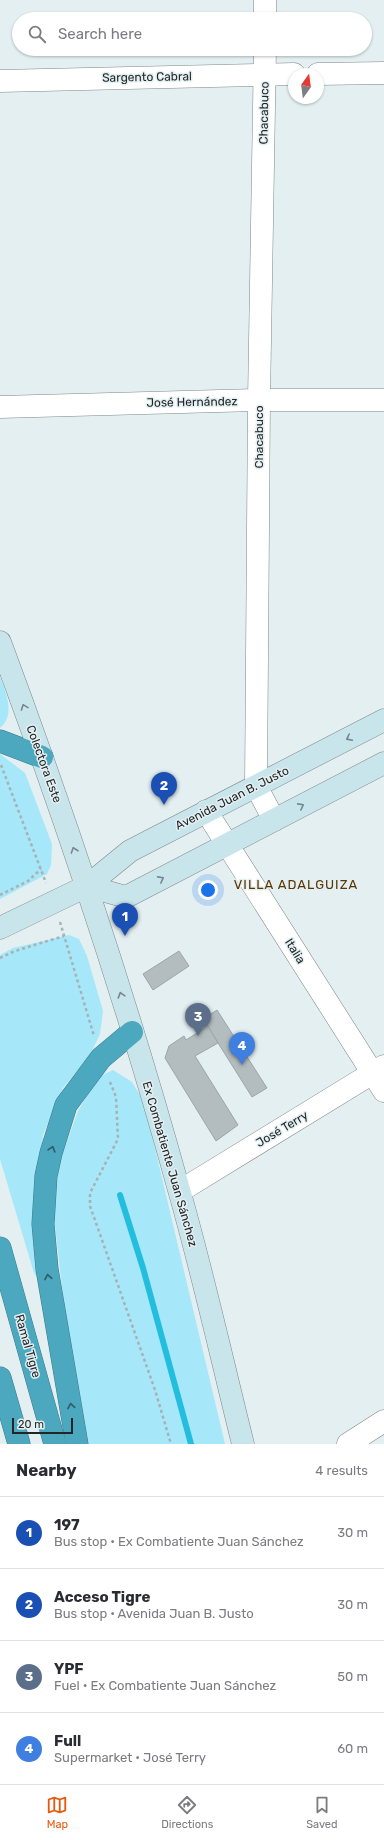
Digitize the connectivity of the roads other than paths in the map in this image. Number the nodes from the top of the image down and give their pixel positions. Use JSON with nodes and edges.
{"nodes":[{"id":1,"x":265,"y":0,"type":"edge"},
{"id":2,"x":265,"y":12,"type":"edge"},
{"id":3,"x":265,"y":56,"type":"edge"},
{"id":4,"x":384,"y":73,"type":"edge"},
{"id":5,"x":288,"y":74,"type":"edge"},
{"id":6,"x":324,"y":74,"type":"edge"},
{"id":7,"x":264,"y":75,"type":"junction"},
{"id":8,"x":0,"y":80,"type":"edge"},
{"id":9,"x":259,"y":400,"type":"junction"},
{"id":10,"x":384,"y":400,"type":"edge"},
{"id":11,"x":0,"y":407,"type":"edge"},
{"id":12,"x":0,"y":642,"type":"edge"},
{"id":13,"x":384,"y":720,"type":"edge"},
{"id":14,"x":0,"y":741,"type":"edge"},
{"id":15,"x":42,"y":757,"type":"junction"},
{"id":16,"x":384,"y":763,"type":"edge"},
{"id":17,"x":256,"y":786,"type":"junction"},
{"id":18,"x":206,"y":811,"type":"junction"},
{"id":19,"x":274,"y":820,"type":"junction"},
{"id":20,"x":227,"y":844,"type":"junction"},
{"id":21,"x":87,"y":886,"type":"junction"},
{"id":22,"x":0,"y":928,"type":"edge"},
{"id":23,"x":132,"y":1032,"type":"junction"},
{"id":24,"x":380,"y":1077,"type":"edge"},
{"id":25,"x":180,"y":1191,"type":"junction"},
{"id":26,"x":0,"y":1248,"type":"edge"},
{"id":27,"x":0,"y":1378,"type":"edge"},
{"id":28,"x":384,"y":1421,"type":"edge"},
{"id":29,"x":19,"y":1444,"type":"edge"},
{"id":30,"x":55,"y":1444,"type":"edge"},
{"id":31,"x":77,"y":1444,"type":"edge"},
{"id":32,"x":243,"y":1444,"type":"edge"},
{"id":33,"x":348,"y":1444,"type":"edge"}],
"edges":[{"from":1,"to":2,"type":"street"},
{"from":3,"to":7,"type":"street","name":"Chacabuco"},
{"from":4,"to":6,"type":"street"},
{"from":5,"to":7,"type":"street","name":"Sargento Cabral"},
{"from":7,"to":8,"type":"street","name":"Sargento Cabral"},
{"from":7,"to":9,"type":"street","name":"Chacabuco"},
{"from":9,"to":10,"type":"street","name":"José Hernández"},
{"from":9,"to":11,"type":"street","name":"José Hernández"},
{"from":9,"to":17,"type":"street","name":"Chacabuco"},
{"from":15,"to":12,"type":"street","name":"Colectora Este","one_way":true},
{"from":13,"to":17,"type":"street","name":"Avenida Juan B. Justo","one_way":true},
{"from":14,"to":15,"type":"highway"},
{"from":21,"to":15,"type":"street","name":"Colectora Este","one_way":true},
{"from":19,"to":16,"type":"street","one_way":true},
{"from":17,"to":18,"type":"street","name":"Avenida Juan B. Justo"},
{"from":17,"to":19,"type":"street","name":"Chacabuco"},
{"from":18,"to":20,"type":"street","name":"Italia"},
{"from":18,"to":21,"type":"street","name":"Avenida Juan B. Justo"},
{"from":19,"to":20,"type":"street"},
{"from":21,"to":20,"type":"street","one_way":true},
{"from":20,"to":24,"type":"street","name":"Italia"},
{"from":21,"to":22,"type":"street","name":"Avenida Juan B. Justo"},
{"from":23,"to":21,"type":"street","name":"Ex Combatiente Juan Sánchez","one_way":true},
{"from":23,"to":25,"type":"street","name":"Ex Combatiente Juan Sánchez"},
{"from":31,"to":23,"type":"highway","one_way":true},
{"from":24,"to":25,"type":"street","name":"José Terry"},
{"from":25,"to":32,"type":"street","name":"Ex Combatiente Juan Sánchez"},
{"from":26,"to":30,"type":"highway","name":"Ramal Tigre"},
{"from":27,"to":29,"type":"highway"},
{"from":28,"to":33,"type":"street"}]}
